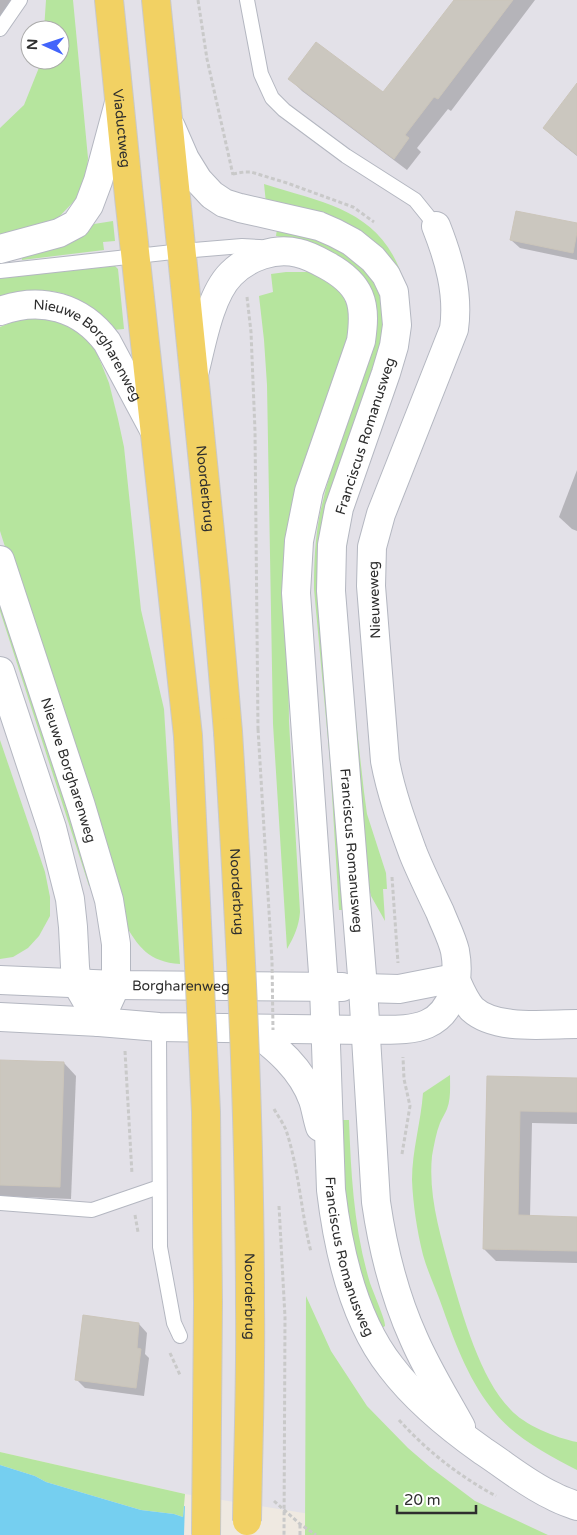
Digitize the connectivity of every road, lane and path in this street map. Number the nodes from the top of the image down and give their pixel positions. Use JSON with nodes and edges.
{"nodes":[{"id":1,"x":20,"y":0,"type":"edge"},
{"id":2,"x":109,"y":0,"type":"edge"},
{"id":3,"x":156,"y":0,"type":"edge"},
{"id":4,"x":198,"y":0,"type":"edge"},
{"id":5,"x":247,"y":0,"type":"edge"},
{"id":6,"x":0,"y":29,"type":"edge"},
{"id":7,"x":120,"y":99,"type":"junction"},
{"id":8,"x":169,"y":121,"type":"junction"},
{"id":9,"x":240,"y":208,"type":"junction"},
{"id":10,"x":436,"y":226,"type":"joint"},
{"id":11,"x":0,"y":249,"type":"edge"},
{"id":12,"x":182,"y":251,"type":"junction"},
{"id":13,"x":275,"y":251,"type":"junction"},
{"id":14,"x":136,"y":257,"type":"junction"},
{"id":15,"x":244,"y":264,"type":"junction"},
{"id":16,"x":0,"y":271,"type":"edge"},
{"id":17,"x":0,"y":311,"type":"edge"},
{"id":18,"x":194,"y":374,"type":"junction"},
{"id":19,"x":154,"y":430,"type":"junction"},
{"id":20,"x":0,"y":560,"type":"edge"},
{"id":21,"x":0,"y":671,"type":"edge"},
{"id":22,"x":258,"y":729,"type":"dead end"},
{"id":23,"x":455,"y":978,"type":"junction"},
{"id":24,"x":0,"y":980,"type":"edge"},
{"id":25,"x":77,"y":984,"type":"junction"},
{"id":26,"x":116,"y":985,"type":"junction"},
{"id":27,"x":324,"y":987,"type":"junction"},
{"id":28,"x":363,"y":988,"type":"junction"},
{"id":29,"x":0,"y":1017,"type":"edge"},
{"id":30,"x":99,"y":1022,"type":"junction"},
{"id":31,"x":577,"y":1024,"type":"edge"},
{"id":32,"x":159,"y":1027,"type":"junction"},
{"id":33,"x":251,"y":1029,"type":"junction"},
{"id":34,"x":326,"y":1029,"type":"junction"},
{"id":35,"x":366,"y":1030,"type":"junction"},
{"id":36,"x":406,"y":1088,"type":"dead end"},
{"id":37,"x":401,"y":1162,"type":"dead end"},
{"id":38,"x":330,"y":1163,"type":"junction"},
{"id":39,"x":159,"y":1187,"type":"junction"},
{"id":40,"x":0,"y":1203,"type":"edge"},
{"id":41,"x":180,"y":1336,"type":"dead end"},
{"id":42,"x":469,"y":1442,"type":"junction"},
{"id":43,"x":577,"y":1506,"type":"edge"},
{"id":44,"x":206,"y":1535,"type":"edge"},
{"id":45,"x":247,"y":1535,"type":"edge"},
{"id":46,"x":300,"y":1535,"type":"edge"},
{"id":47,"x":316,"y":1535,"type":"edge"}],
"edges":[{"from":1,"to":6,"type":"lane"},
{"from":2,"to":7,"type":"main road","name":"Viaductweg"},
{"from":3,"to":8,"type":"main road"},
{"from":4,"to":9,"type":"path"},
{"from":5,"to":10,"type":"lane"},
{"from":7,"to":11,"type":"street"},
{"from":7,"to":14,"type":"main road","name":"Viaductweg"},
{"from":8,"to":9,"type":"street","name":"Franciscus Romanusweg"},
{"from":8,"to":12,"type":"main road"},
{"from":9,"to":28,"type":"street","name":"Franciscus Romanusweg"},
{"from":10,"to":23,"type":"street","name":"Nieuweweg"},
{"from":12,"to":13,"type":"lane"},
{"from":12,"to":14,"type":"lane"},
{"from":12,"to":18,"type":"main road","name":"Noorderbrug"},
{"from":13,"to":15,"type":"street","name":"Franciscus Romanusweg"},
{"from":13,"to":27,"type":"street","name":"Franciscus Romanusweg"},
{"from":14,"to":16,"type":"lane"},
{"from":14,"to":19,"type":"main road"},
{"from":15,"to":18,"type":"street","name":"Franciscus Romanusweg"},
{"from":15,"to":22,"type":"path"},
{"from":17,"to":19,"type":"street","name":"Nieuwe Borgharenweg"},
{"from":18,"to":45,"type":"main road","name":"Noorderbrug","bridge":true},
{"from":19,"to":44,"type":"main road","bridge":true},
{"from":20,"to":26,"type":"street","name":"Nieuwe Borgharenweg"},
{"from":21,"to":25,"type":"street"},
{"from":23,"to":28,"type":"street"},
{"from":23,"to":31,"type":"street"},
{"from":23,"to":35,"type":"street","name":"Nieuweweg"},
{"from":24,"to":25,"type":"street","name":"Borgharenweg"},
{"from":25,"to":26,"type":"street","name":"Borgharenweg"},
{"from":25,"to":30,"type":"street"},
{"from":26,"to":27,"type":"street","name":"Borgharenweg"},
{"from":26,"to":30,"type":"street"},
{"from":27,"to":28,"type":"street","name":"Borgharenweg"},
{"from":27,"to":34,"type":"street","name":"Franciscus Romanusweg"},
{"from":28,"to":35,"type":"street","name":"Franciscus Romanusweg"},
{"from":29,"to":30,"type":"street"},
{"from":30,"to":32,"type":"street"},
{"from":32,"to":33,"type":"street"},
{"from":32,"to":39,"type":"lane"},
{"from":33,"to":34,"type":"street"},
{"from":33,"to":38,"type":"street"},
{"from":34,"to":35,"type":"street"},
{"from":34,"to":38,"type":"street","name":"Franciscus Romanusweg"},
{"from":35,"to":42,"type":"street","name":"Franciscus Romanusweg"},
{"from":36,"to":37,"type":"path"},
{"from":38,"to":42,"type":"street","name":"Franciscus Romanusweg"},
{"from":39,"to":40,"type":"lane"},
{"from":39,"to":41,"type":"lane"},
{"from":42,"to":43,"type":"street","name":"Franciscus Romanusweg"},
{"from":46,"to":47,"type":"path"}]}
